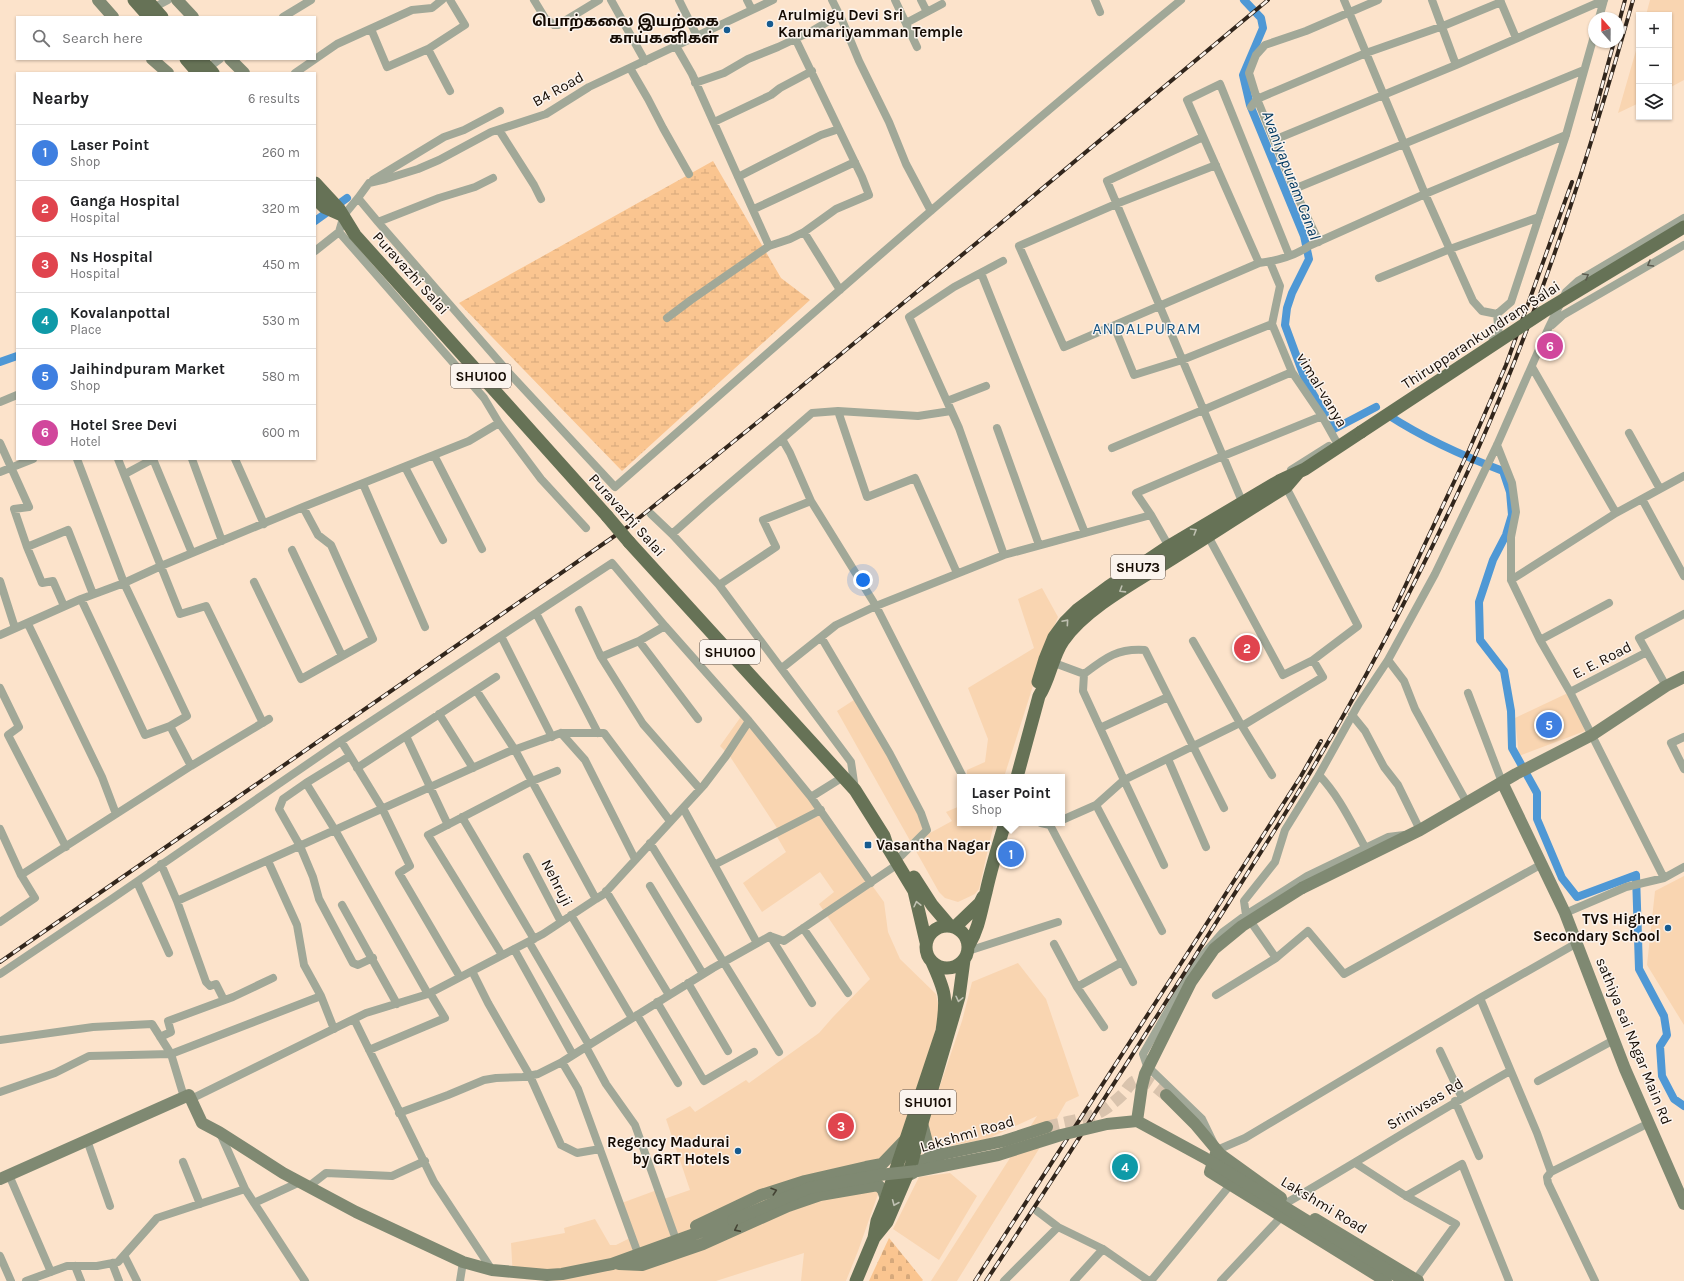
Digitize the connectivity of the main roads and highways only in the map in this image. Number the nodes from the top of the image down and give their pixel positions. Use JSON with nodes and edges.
{"nodes":[{"id":1,"x":134,"y":0,"type":"edge"},
{"id":2,"x":153,"y":10,"type":"edge"},
{"id":3,"x":188,"y":60,"type":"edge"},
{"id":4,"x":205,"y":68,"type":"edge"},
{"id":5,"x":316,"y":184,"type":"edge"},
{"id":6,"x":332,"y":207,"type":"edge"},
{"id":7,"x":1684,"y":227,"type":"edge"},
{"id":8,"x":1244,"y":507,"type":"junction"},
{"id":9,"x":1172,"y":552,"type":"junction"},
{"id":10,"x":1018,"y":774,"type":"edge"},
{"id":11,"x":1004,"y":826,"type":"edge"},
{"id":12,"x":900,"y":860,"type":"junction"},
{"id":13,"x":986,"y":892,"type":"junction"},
{"id":14,"x":952,"y":926,"type":"junction"},
{"id":15,"x":926,"y":942,"type":"junction"},
{"id":16,"x":967,"y":952,"type":"junction"},
{"id":17,"x":932,"y":962,"type":"junction"},
{"id":18,"x":874,"y":1238,"type":"junction"},
{"id":19,"x":856,"y":1281,"type":"edge"}],
"edges":[{"from":1,"to":2,"type":"main road"},
{"from":3,"to":4,"type":"main road"},
{"from":5,"to":6,"type":"main road","name":"Puravazhi Salai","number":"SHU100"},
{"from":6,"to":12,"type":"main road","name":"Puravazhi Salai","number":"SHU100","bridge":true},
{"from":7,"to":8,"type":"main road","name":"Thirupparankundram Salai","number":"SHU73","bridge":true},
{"from":9,"to":8,"type":"main road","name":"Thirupparankundram Salai","number":"SHU73","one_way":true},
{"from":8,"to":9,"type":"main road","name":"Thirupparankundram Salai","number":"SHU73"},
{"from":9,"to":10,"type":"main road","name":"Thirupparankundram Salai","number":"SHU73"},
{"from":11,"to":13,"type":"main road"},
{"from":12,"to":14,"type":"main road","name":"Puravazhi Salai","number":"SHU100"},
{"from":15,"to":12,"type":"main road","name":"Puravazhi Salai","number":"SHU100","one_way":true},
{"from":13,"to":14,"type":"main road"},
{"from":13,"to":16,"type":"main road"},
{"from":14,"to":15,"type":"main road"},
{"from":14,"to":16,"type":"main road"},
{"from":15,"to":17,"type":"main road","number":"SHU101"},
{"from":16,"to":17,"type":"main road"},
{"from":16,"to":18,"type":"main road","number":"SHU101","one_way":true},
{"from":17,"to":18,"type":"main road","number":"SHU101"},
{"from":18,"to":19,"type":"main road","number":"SHU101"}]}
